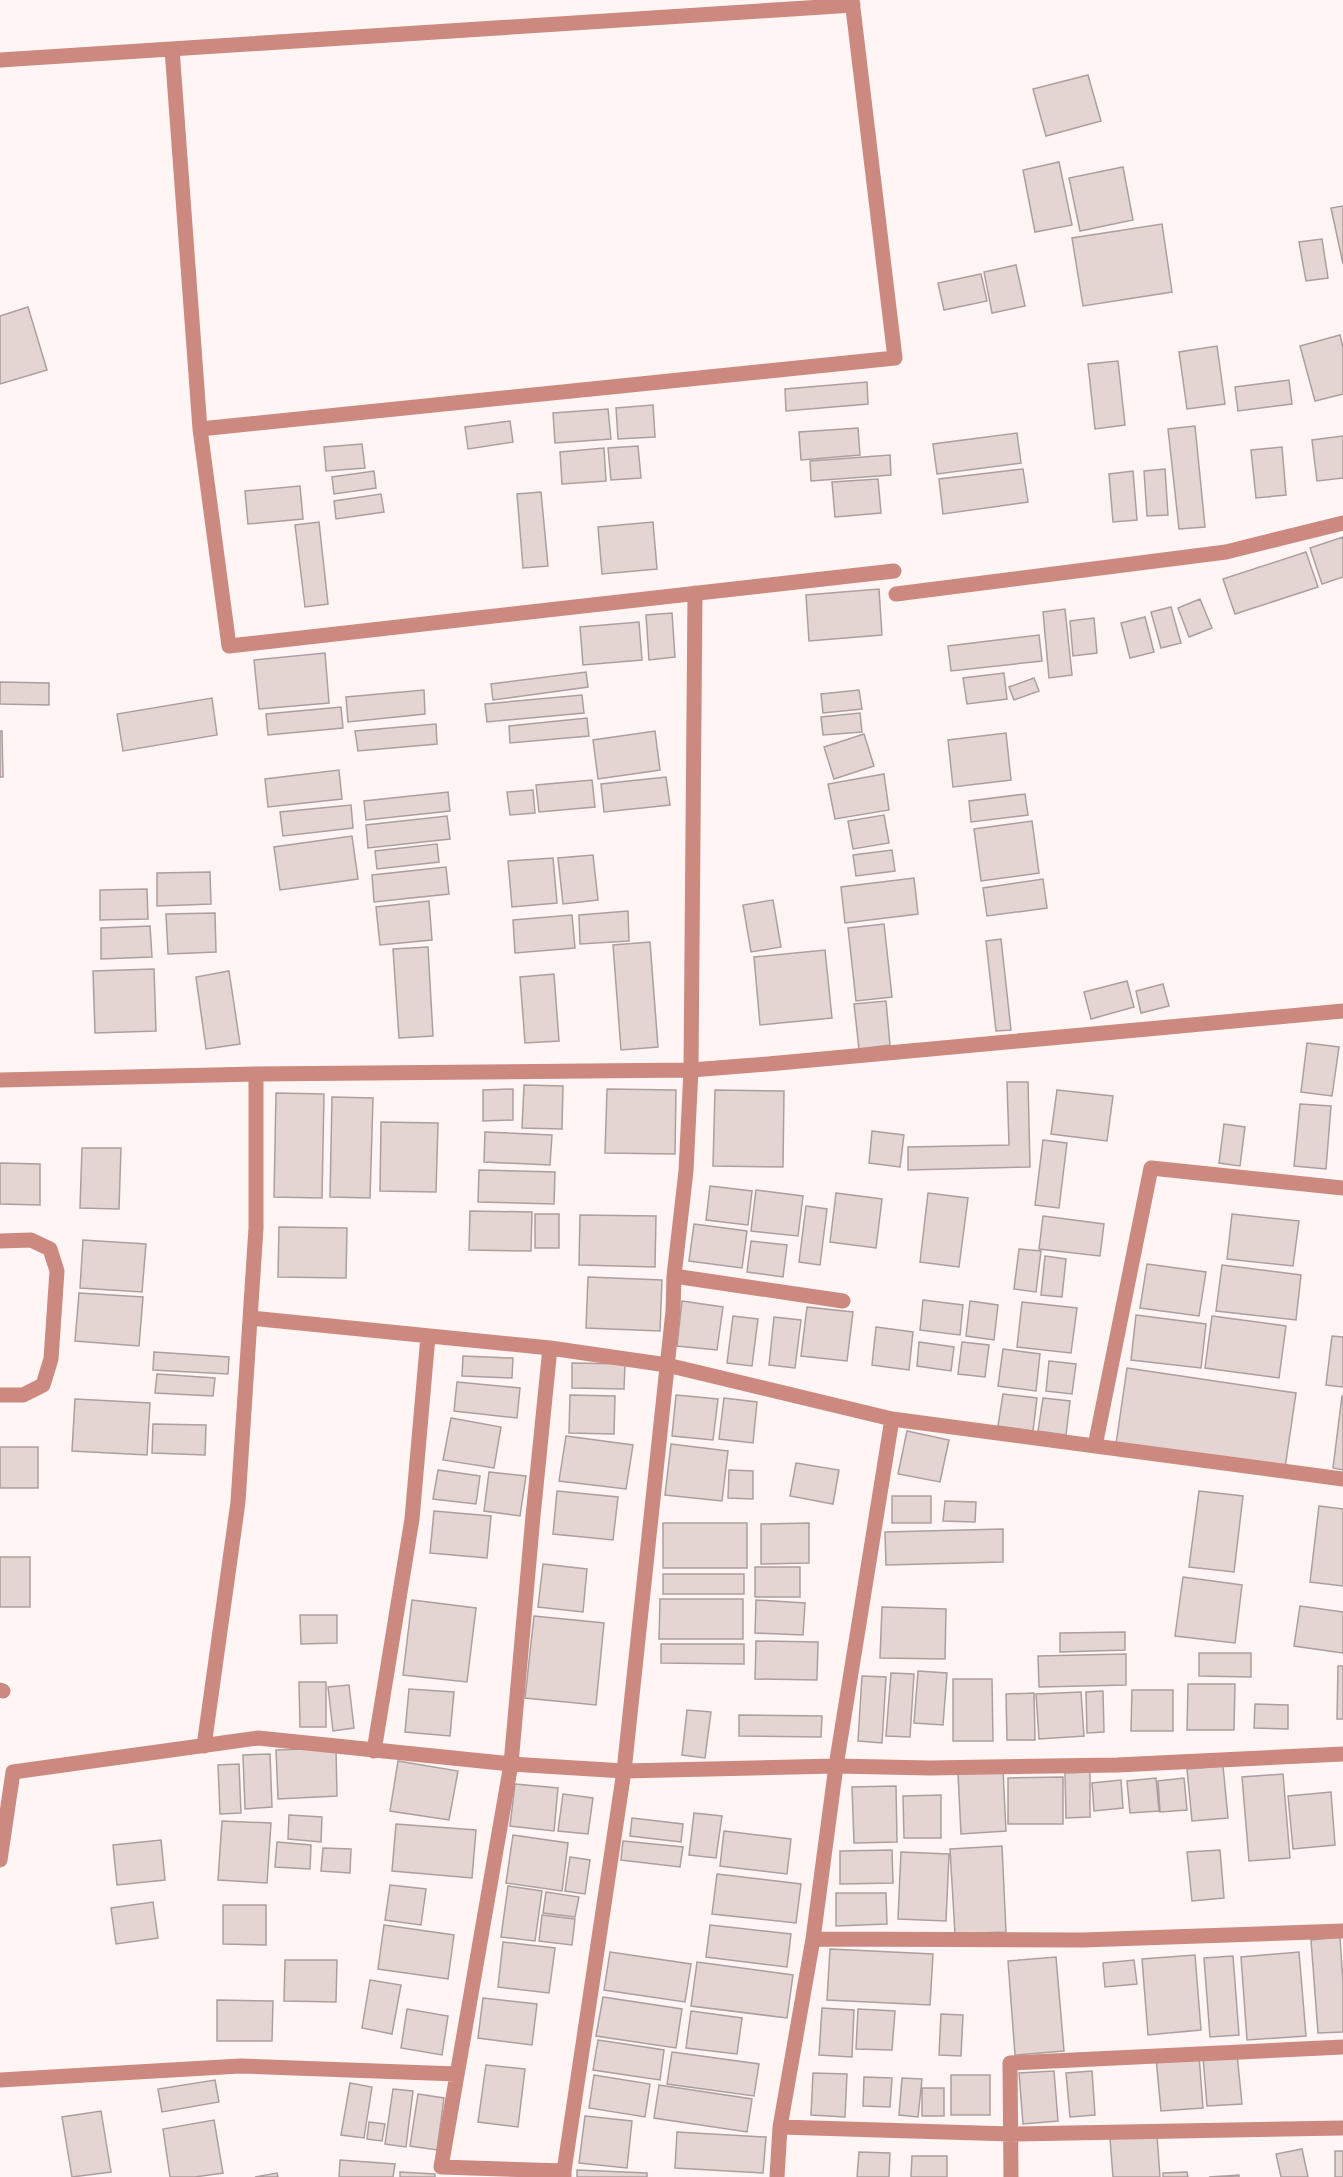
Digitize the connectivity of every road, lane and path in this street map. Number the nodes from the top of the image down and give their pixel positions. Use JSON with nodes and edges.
{"nodes":[{"id":1,"x":852,"y":2,"type":"edge"},
{"id":2,"x":172,"y":49,"type":"junction"},
{"id":3,"x":0,"y":60,"type":"edge"},
{"id":4,"x":200,"y":429,"type":"junction"},
{"id":5,"x":1343,"y":523,"type":"edge"},
{"id":6,"x":894,"y":571,"type":"dead end"},
{"id":7,"x":694,"y":593,"type":"junction"},
{"id":8,"x":896,"y":594,"type":"dead end"},
{"id":9,"x":1343,"y":1011,"type":"edge"},
{"id":10,"x":691,"y":1070,"type":"junction"},
{"id":11,"x":256,"y":1074,"type":"junction"},
{"id":12,"x":0,"y":1080,"type":"edge"},
{"id":13,"x":1343,"y":1188,"type":"edge"},
{"id":14,"x":0,"y":1241,"type":"edge"},
{"id":15,"x":674,"y":1276,"type":"junction"},
{"id":16,"x":843,"y":1301,"type":"dead end"},
{"id":17,"x":250,"y":1318,"type":"junction"},
{"id":18,"x":428,"y":1336,"type":"junction"},
{"id":19,"x":550,"y":1348,"type":"junction"},
{"id":20,"x":667,"y":1365,"type":"junction"},
{"id":21,"x":0,"y":1395,"type":"edge"},
{"id":22,"x":892,"y":1419,"type":"junction"},
{"id":23,"x":1095,"y":1446,"type":"junction"},
{"id":24,"x":1343,"y":1479,"type":"edge"},
{"id":25,"x":204,"y":1746,"type":"junction"},
{"id":26,"x":374,"y":1751,"type":"junction"},
{"id":27,"x":1343,"y":1754,"type":"edge"},
{"id":28,"x":511,"y":1764,"type":"junction"},
{"id":29,"x":836,"y":1766,"type":"junction"},
{"id":30,"x":624,"y":1771,"type":"junction"},
{"id":31,"x":0,"y":1860,"type":"edge"},
{"id":32,"x":1343,"y":1931,"type":"edge"},
{"id":33,"x":813,"y":1939,"type":"junction"},
{"id":34,"x":1343,"y":2047,"type":"edge"},
{"id":35,"x":457,"y":2074,"type":"junction"},
{"id":36,"x":0,"y":2080,"type":"edge"},
{"id":37,"x":780,"y":2127,"type":"junction"},
{"id":38,"x":1343,"y":2128,"type":"edge"},
{"id":39,"x":1011,"y":2134,"type":"junction"},
{"id":40,"x":564,"y":2174,"type":"edge"},
{"id":41,"x":777,"y":2177,"type":"edge"},
{"id":42,"x":1011,"y":2177,"type":"edge"}],
"edges":[{"from":1,"to":2,"type":"street"},
{"from":1,"to":4,"type":"street"},
{"from":2,"to":3,"type":"street"},
{"from":2,"to":4,"type":"street"},
{"from":4,"to":7,"type":"street"},
{"from":5,"to":8,"type":"street"},
{"from":6,"to":7,"type":"street"},
{"from":7,"to":10,"type":"street"},
{"from":9,"to":10,"type":"street"},
{"from":10,"to":11,"type":"street"},
{"from":10,"to":15,"type":"street"},
{"from":11,"to":12,"type":"street"},
{"from":11,"to":17,"type":"street"},
{"from":13,"to":23,"type":"street"},
{"from":14,"to":21,"type":"street"},
{"from":15,"to":16,"type":"street"},
{"from":15,"to":20,"type":"street"},
{"from":17,"to":18,"type":"street"},
{"from":17,"to":25,"type":"street"},
{"from":18,"to":19,"type":"street"},
{"from":18,"to":26,"type":"street"},
{"from":19,"to":20,"type":"street"},
{"from":19,"to":28,"type":"street"},
{"from":20,"to":22,"type":"street"},
{"from":20,"to":30,"type":"street"},
{"from":22,"to":23,"type":"street"},
{"from":22,"to":29,"type":"street"},
{"from":23,"to":24,"type":"street"},
{"from":25,"to":26,"type":"street"},
{"from":25,"to":31,"type":"street"},
{"from":26,"to":28,"type":"street"},
{"from":27,"to":29,"type":"street"},
{"from":28,"to":30,"type":"street"},
{"from":28,"to":35,"type":"street"},
{"from":29,"to":30,"type":"street"},
{"from":29,"to":33,"type":"street"},
{"from":30,"to":40,"type":"street"},
{"from":32,"to":33,"type":"street"},
{"from":33,"to":37,"type":"street"},
{"from":34,"to":39,"type":"street"},
{"from":35,"to":36,"type":"street"},
{"from":35,"to":40,"type":"street"},
{"from":37,"to":39,"type":"street"},
{"from":37,"to":41,"type":"street"},
{"from":38,"to":39,"type":"street"},
{"from":39,"to":42,"type":"street"}]}
